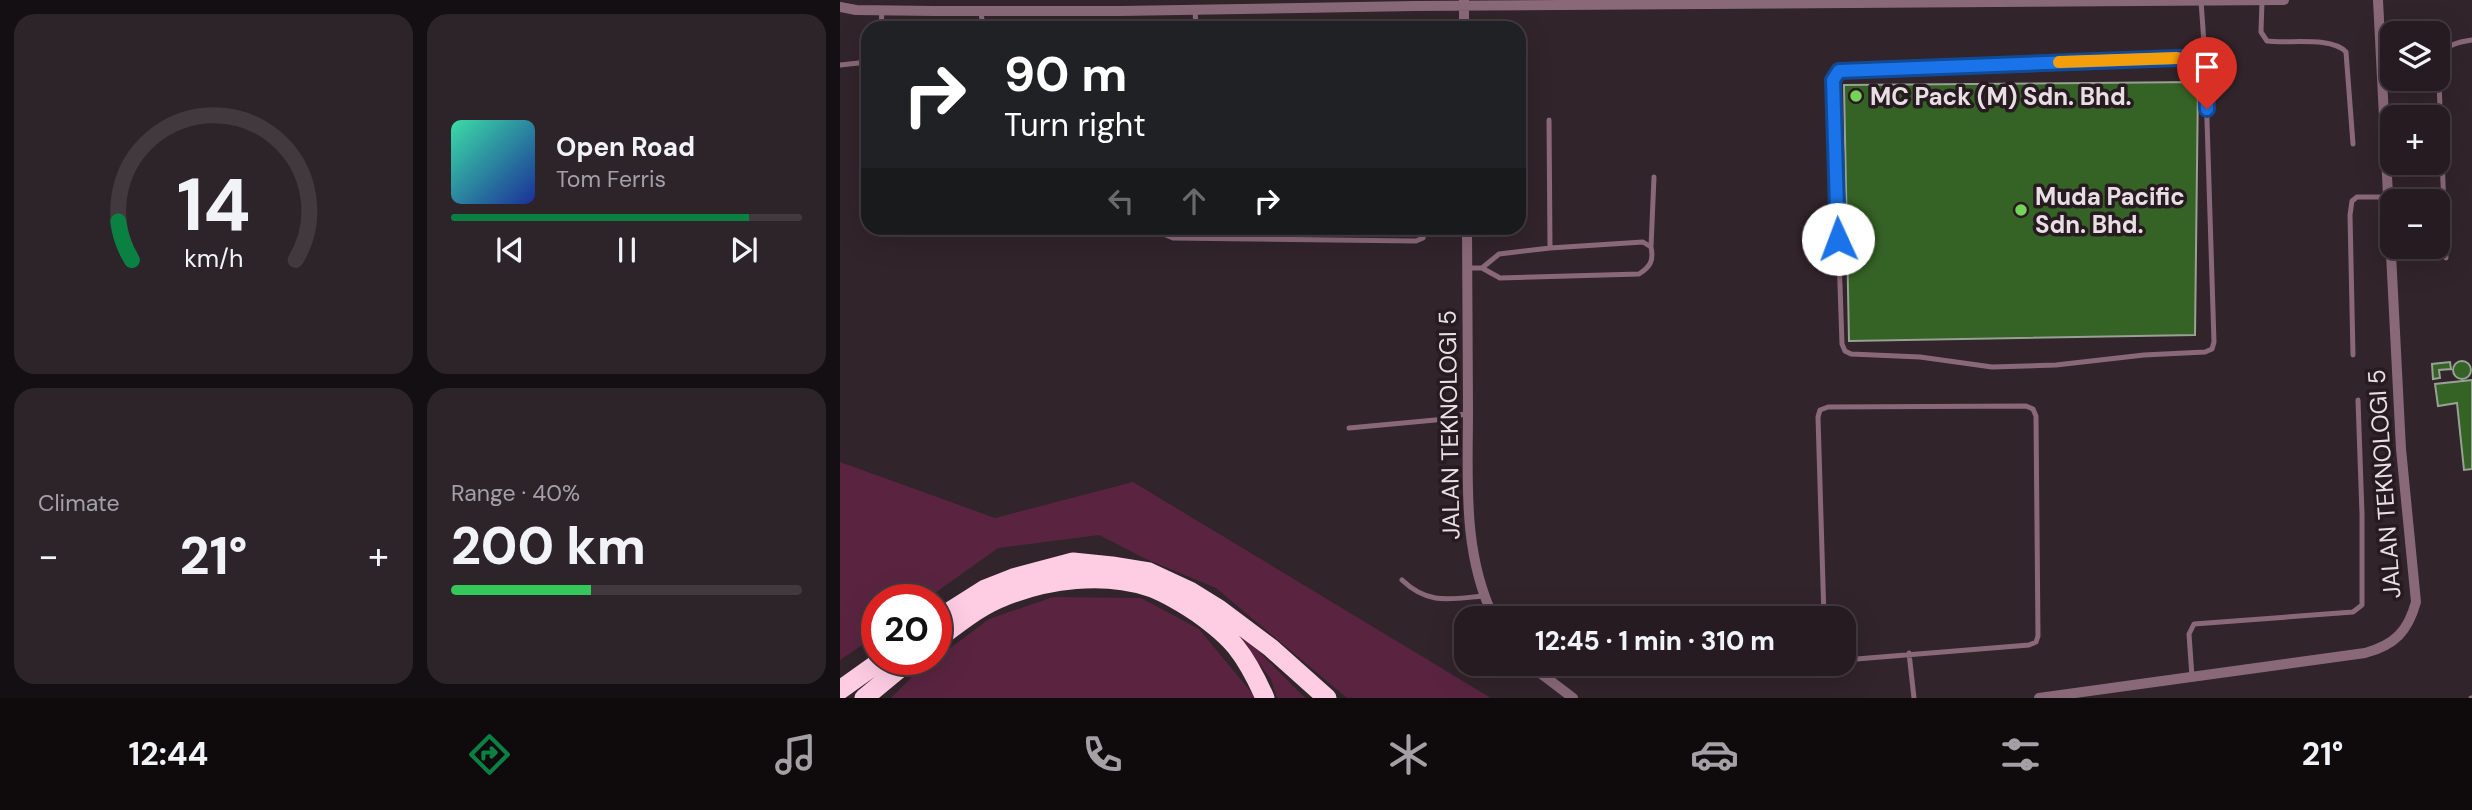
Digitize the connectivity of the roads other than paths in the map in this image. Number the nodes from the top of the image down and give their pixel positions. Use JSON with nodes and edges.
{"nodes":[{"id":1,"x":2284,"y":0,"type":"edge"},
{"id":2,"x":2378,"y":0,"type":"edge"},
{"id":3,"x":2201,"y":1,"type":"edge"},
{"id":4,"x":2262,"y":1,"type":"edge"},
{"id":5,"x":1883,"y":2,"type":"edge"},
{"id":6,"x":1464,"y":3,"type":"edge"},
{"id":7,"x":1062,"y":6,"type":"edge"},
{"id":8,"x":840,"y":7,"type":"edge"},
{"id":9,"x":882,"y":10,"type":"junction"},
{"id":10,"x":1195,"y":10,"type":"junction"},
{"id":11,"x":981,"y":12,"type":"junction"},
{"id":12,"x":881,"y":21,"type":"edge"},
{"id":13,"x":982,"y":21,"type":"edge"},
{"id":14,"x":1196,"y":21,"type":"edge"},
{"id":15,"x":1464,"y":21,"type":"edge"},
{"id":16,"x":2472,"y":40,"type":"edge"},
{"id":17,"x":2205,"y":57,"type":"junction"},
{"id":18,"x":861,"y":63,"type":"edge"},
{"id":19,"x":840,"y":65,"type":"edge"},
{"id":20,"x":1549,"y":120,"type":"dead end"},
{"id":21,"x":2353,"y":144,"type":"dead end"},
{"id":22,"x":1654,"y":177,"type":"dead end"},
{"id":23,"x":2389,"y":189,"type":"edge"},
{"id":24,"x":2443,"y":189,"type":"edge"},
{"id":25,"x":2380,"y":197,"type":"edge"},
{"id":26,"x":1166,"y":235,"type":"edge"},
{"id":27,"x":1424,"y":235,"type":"edge"},
{"id":28,"x":1467,"y":235,"type":"edge"},
{"id":29,"x":1651,"y":247,"type":"junction"},
{"id":30,"x":1550,"y":248,"type":"junction"},
{"id":31,"x":2392,"y":259,"type":"edge"},
{"id":32,"x":1467,"y":268,"type":"junction"},
{"id":33,"x":1482,"y":268,"type":"junction"},
{"id":34,"x":2353,"y":355,"type":"dead end"},
{"id":35,"x":2358,"y":400,"type":"dead end"},
{"id":36,"x":1468,"y":413,"type":"junction"},
{"id":37,"x":1349,"y":428,"type":"dead end"},
{"id":38,"x":1402,"y":580,"type":"dead end"},
{"id":39,"x":1483,"y":596,"type":"junction"},
{"id":40,"x":1488,"y":606,"type":"edge"},
{"id":41,"x":1824,"y":606,"type":"edge"},
{"id":42,"x":952,"y":610,"type":"edge"},
{"id":43,"x":952,"y":628,"type":"edge"},
{"id":44,"x":1909,"y":653,"type":"junction"},
{"id":45,"x":1856,"y":659,"type":"edge"},
{"id":46,"x":861,"y":675,"type":"edge"},
{"id":47,"x":889,"y":675,"type":"edge"},
{"id":48,"x":1544,"y":676,"type":"edge"},
{"id":49,"x":2192,"y":677,"type":"junction"},
{"id":50,"x":840,"y":690,"type":"edge"},
{"id":51,"x":864,"y":698,"type":"edge"},
{"id":52,"x":1265,"y":698,"type":"edge"},
{"id":53,"x":1327,"y":698,"type":"edge"},
{"id":54,"x":1573,"y":698,"type":"edge"},
{"id":55,"x":1914,"y":698,"type":"edge"},
{"id":56,"x":2039,"y":698,"type":"edge"}],
"edges":[{"from":1,"to":4,"type":"street"},
{"from":2,"to":23,"type":"street","name":"JALAN TEKNOLOGI 5"},
{"from":3,"to":4,"type":"street"},
{"from":3,"to":5,"type":"street"},
{"from":3,"to":17,"type":"lane"},
{"from":4,"to":21,"type":"lane"},
{"from":5,"to":6,"type":"street"},
{"from":6,"to":10,"type":"street"},
{"from":6,"to":15,"type":"street"},
{"from":7,"to":10,"type":"street"},
{"from":7,"to":11,"type":"street"},
{"from":8,"to":9,"type":"street"},
{"from":9,"to":11,"type":"street"},
{"from":9,"to":12,"type":"lane"},
{"from":10,"to":14,"type":"lane"},
{"from":11,"to":13,"type":"lane"},
{"from":16,"to":24,"type":"lane"},
{"from":17,"to":17,"type":"lane"},
{"from":18,"to":19,"type":"lane"},
{"from":20,"to":30,"type":"lane"},
{"from":22,"to":29,"type":"lane"},
{"from":25,"to":34,"type":"lane"},
{"from":26,"to":27,"type":"lane"},
{"from":28,"to":32,"type":"street","name":"JALAN TEKNOLOGI 5"},
{"from":29,"to":30,"type":"lane"},
{"from":29,"to":33,"type":"lane"},
{"from":30,"to":33,"type":"lane"},
{"from":31,"to":49,"type":"street","name":"JALAN TEKNOLOGI 5"},
{"from":32,"to":33,"type":"lane"},
{"from":32,"to":36,"type":"street","name":"JALAN TEKNOLOGI 5"},
{"from":35,"to":49,"type":"lane"},
{"from":36,"to":37,"type":"lane"},
{"from":36,"to":39,"type":"street","name":"JALAN TEKNOLOGI 5"},
{"from":38,"to":39,"type":"lane"},
{"from":39,"to":40,"type":"street","name":"JALAN TEKNOLOGI 5"},
{"from":41,"to":44,"type":"lane"},
{"from":42,"to":53,"type":"highway"},
{"from":43,"to":52,"type":"highway"},
{"from":44,"to":45,"type":"lane"},
{"from":44,"to":55,"type":"lane"},
{"from":46,"to":50,"type":"highway"},
{"from":47,"to":51,"type":"highway"},
{"from":48,"to":54,"type":"street"},
{"from":49,"to":56,"type":"street","name":"JALAN TEKNOLOGI 5"}]}
